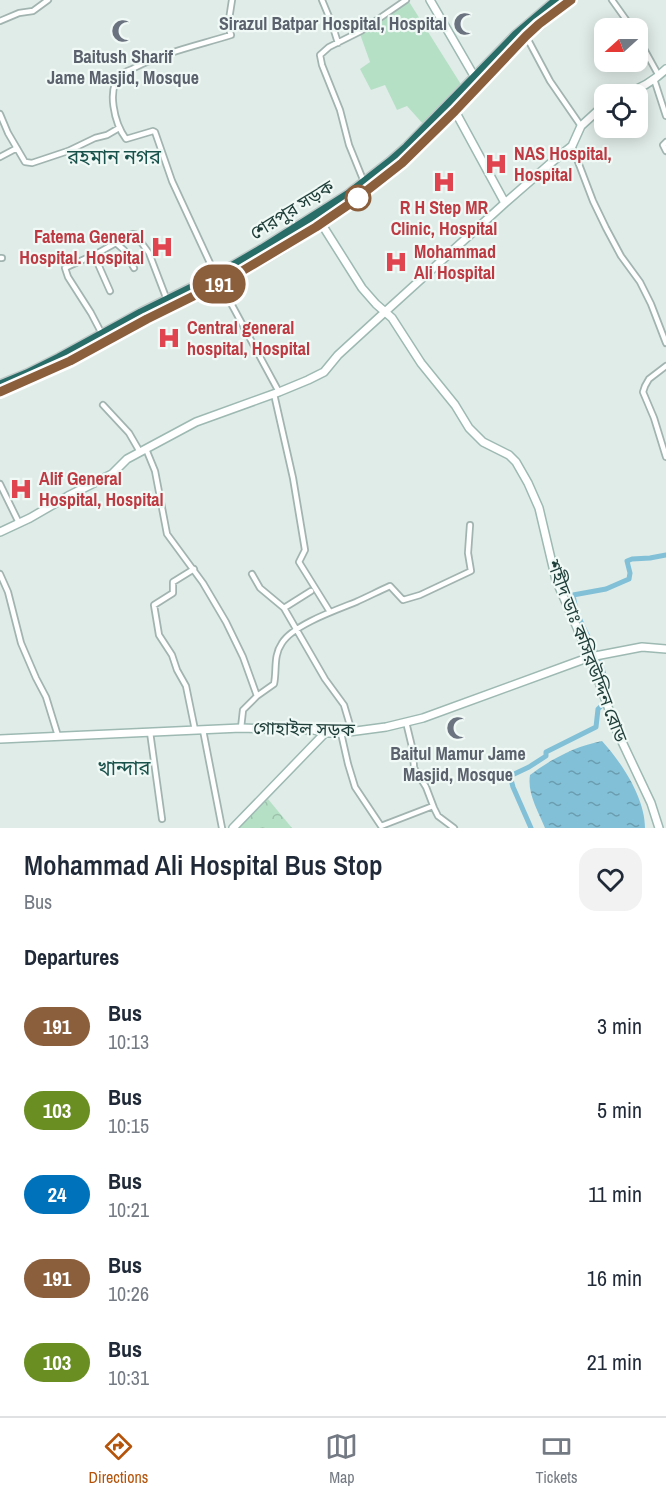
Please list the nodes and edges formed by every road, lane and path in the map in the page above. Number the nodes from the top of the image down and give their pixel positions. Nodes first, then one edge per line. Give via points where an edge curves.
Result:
1 (48, 0) edge
2 (231, 0) edge
3 (322, 0) edge
4 (406, 0) edge
5 (430, 0) edge
6 (557, 0) edge
7 (571, 0) edge
8 (612, 0) edge
9 (625, 18) edge
10 (0, 21) edge
11 (526, 36) junction
12 (338, 43) junction
13 (648, 60) edge
14 (666, 69) edge
15 (656, 78) junction
16 (477, 82) junction
17 (647, 84) edge
18 (455, 111) junction
19 (0, 114) edge
20 (594, 114) edge
21 (666, 116) edge
22 (580, 126) junction
23 (119, 128) junction
24 (666, 142) edge
25 (572, 146) junction
26 (16, 148) junction
27 (666, 151) edge
28 (0, 157) edge
29 (367, 185) junction
30 (505, 203) junction
31 (321, 223) junction
32 (116, 243) junction
33 (94, 255) junction
34 (134, 268) dead end
35 (218, 279) junction
36 (110, 291) dead end
37 (167, 300) junction
38 (386, 311) junction
39 (102, 334) junction
40 (666, 343) edge
41 (666, 366) edge
42 (0, 385) edge
43 (0, 392) edge
44 (276, 393) junction
45 (103, 405) dead end
46 (143, 451) junction
47 (666, 457) edge
48 (0, 484) edge
49 (19, 523) junction
50 (470, 525) dead end
51 (0, 532) edge
52 (194, 569) junction
53 (0, 574) edge
54 (252, 574) dead end
55 (311, 591) dead end
56 (284, 608) junction
57 (330, 612) junction
58 (297, 629) junction
59 (666, 649) edge
60 (594, 656) junction
61 (256, 696) junction
62 (406, 722) junction
63 (241, 728) junction
64 (199, 730) junction
65 (150, 732) junction
66 (352, 732) junction
67 (325, 733) junction
68 (341, 733) junction
69 (58, 736) junction
70 (0, 740) edge
71 (433, 806) junction
72 (162, 819) dead end
73 (222, 828) edge
74 (233, 828) edge
75 (454, 828) edge
76 (659, 828) edge

1 - 10 street via 33,12
2 - 23 street via 231,35 155,58 121,75 112,98
3 - 12 street
4 - 12 street
5 - 16 street
6 - 16 highway, শেরপুর সড়ক via 516,35
7 - 11 highway, শেরপুর সড়ক
8 - 9 street
11 - 16 highway, শেরপুর সড়ক
11 - 22 street
12 - 29 street via 323,51 320,58
13 - 15 street
14 - 15 street
15 - 17 street
15 - 21 street
16 - 18 highway, শেরপুর সড়ক
16 - 29 highway, শেরপুর সড়ক
18 - 29 highway, শেরপুর সড়ক via 402,163
18 - 30 street
19 - 26 street
20 - 22 street
22 - 25 street
23 - 26 street via 32,163 25,162
23 - 35 street via 126,139 156,132 172,181
24 - 27 street
25 - 30 street
25 - 40 street via 593,201 621,256 640,282
26 - 28 street
29 - 31 highway, শেরপুর সড়ক
29 - 35 highway, শেরপুর সড়ক
30 - 38 street
31 - 35 highway, শেরপুর সড়ক
31 - 38 street, শহীদ ডাঃ কসিরউদ্দিন রোড via 362,288
32 - 33 street
32 - 34 street
32 - 37 street via 135,234
33 - 36 street
33 - 39 street via 65,268
35 - 37 highway, শেরপুর সড়ক
35 - 43 highway, শেরপুর সড়ক via 70,361
35 - 44 street
37 - 39 highway, শেরপুর সড়ক
38 - 44 street via 324,372
38 - 60 street, শহীদ ডাঃ কসিরউদ্দিন রোড via 469,428 483,442 516,462 539,508 556,580
39 - 42 highway, শেরপুর সড়ক
41 - 47 street via 649,379 644,392
44 - 46 street via 196,422
44 - 57 street via 305,550 299,562
45 - 46 street
46 - 49 street via 127,459 112,474
46 - 52 street via 155,471 167,534
48 - 49 street
49 - 51 street
50 - 57 street via 471,571 403,600 390,586
52 - 61 street via 236,639
52 - 64 street via 173,582 172,592 154,606 159,635 186,686
53 - 69 street via 21,643 46,697
54 - 56 street via 260,588
55 - 56 street
56 - 58 street
57 - 58 street
58 - 61 street via 282,642 275,657 274,684
58 - 66 street via 344,705
59 - 60 street, গোহাইল সড়ক via 642,647
60 - 62 street, গোহাইল সড়ক
60 - 76 street, শহীদ ডাঃ কসিরউদ্দিন রোড via 612,719
61 - 63 street via 243,710
62 - 66 street, গোহাইল সড়ক
62 - 71 street via 414,768
63 - 64 street, গোহাইল সড়ক
63 - 67 street, গোহাইল সড়ক
64 - 65 street, গোহাইল সড়ক
64 - 73 street
65 - 69 street, গোহাইল সড়ক
65 - 72 street
66 - 68 street, গোহাইল সড়ক
67 - 68 street, গোহাইল সড়ক
67 - 74 street
68 - 71 street via 355,787 381,826
69 - 70 street, গোহাইল সড়ক
71 - 75 street via 438,816

